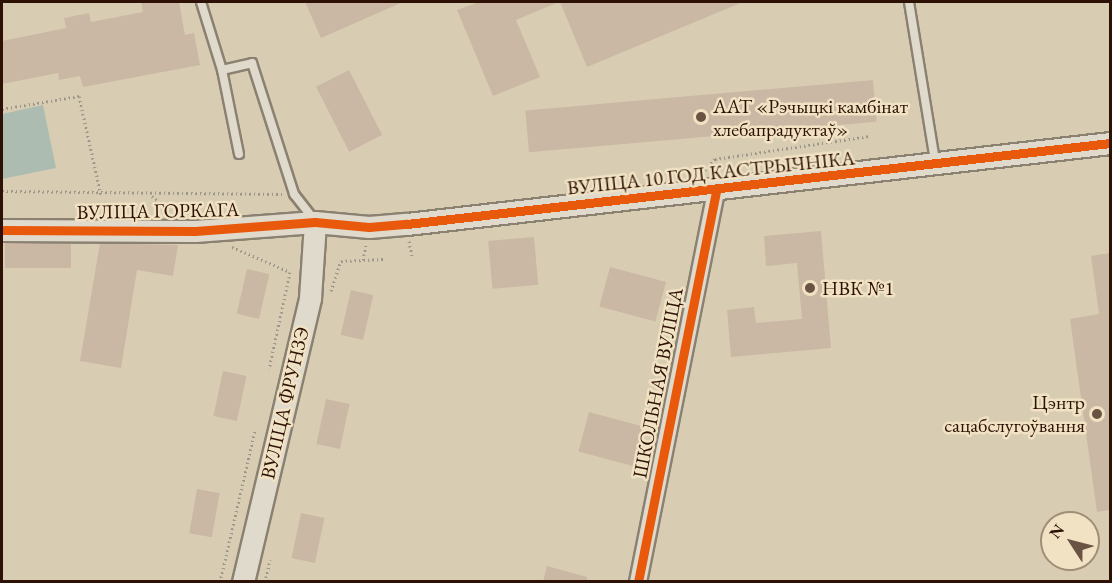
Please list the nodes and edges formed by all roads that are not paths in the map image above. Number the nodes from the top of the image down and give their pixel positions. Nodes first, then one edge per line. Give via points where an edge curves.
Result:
1 (201, 2) edge
2 (909, 2) edge
3 (222, 70) junction
4 (1110, 143) edge
5 (239, 154) dead end
6 (935, 165) junction
7 (716, 191) junction
8 (315, 222) junction
9 (2, 230) edge
10 (243, 582) edge
11 (638, 582) edge

1 - 3 lane
2 - 6 lane
3 - 5 lane
3 - 8 lane via 252,63 294,194
4 - 6 street, ВУЛІЦА 10 ГОД КАСТРЫЧНІКА
6 - 7 street, ВУЛІЦА 10 ГОД КАСТРЫЧНІКА
7 - 8 street, ВУЛІЦА 10 ГОД КАСТРЫЧНІКА via 369,227
7 - 11 street, ШКОЛЬНАЯ ВУЛІЦА
8 - 9 street, ВУЛІЦА ГОРКАГА via 195,231
8 - 10 street, ВУЛІЦА ФРУНЗЭ via 309,298

